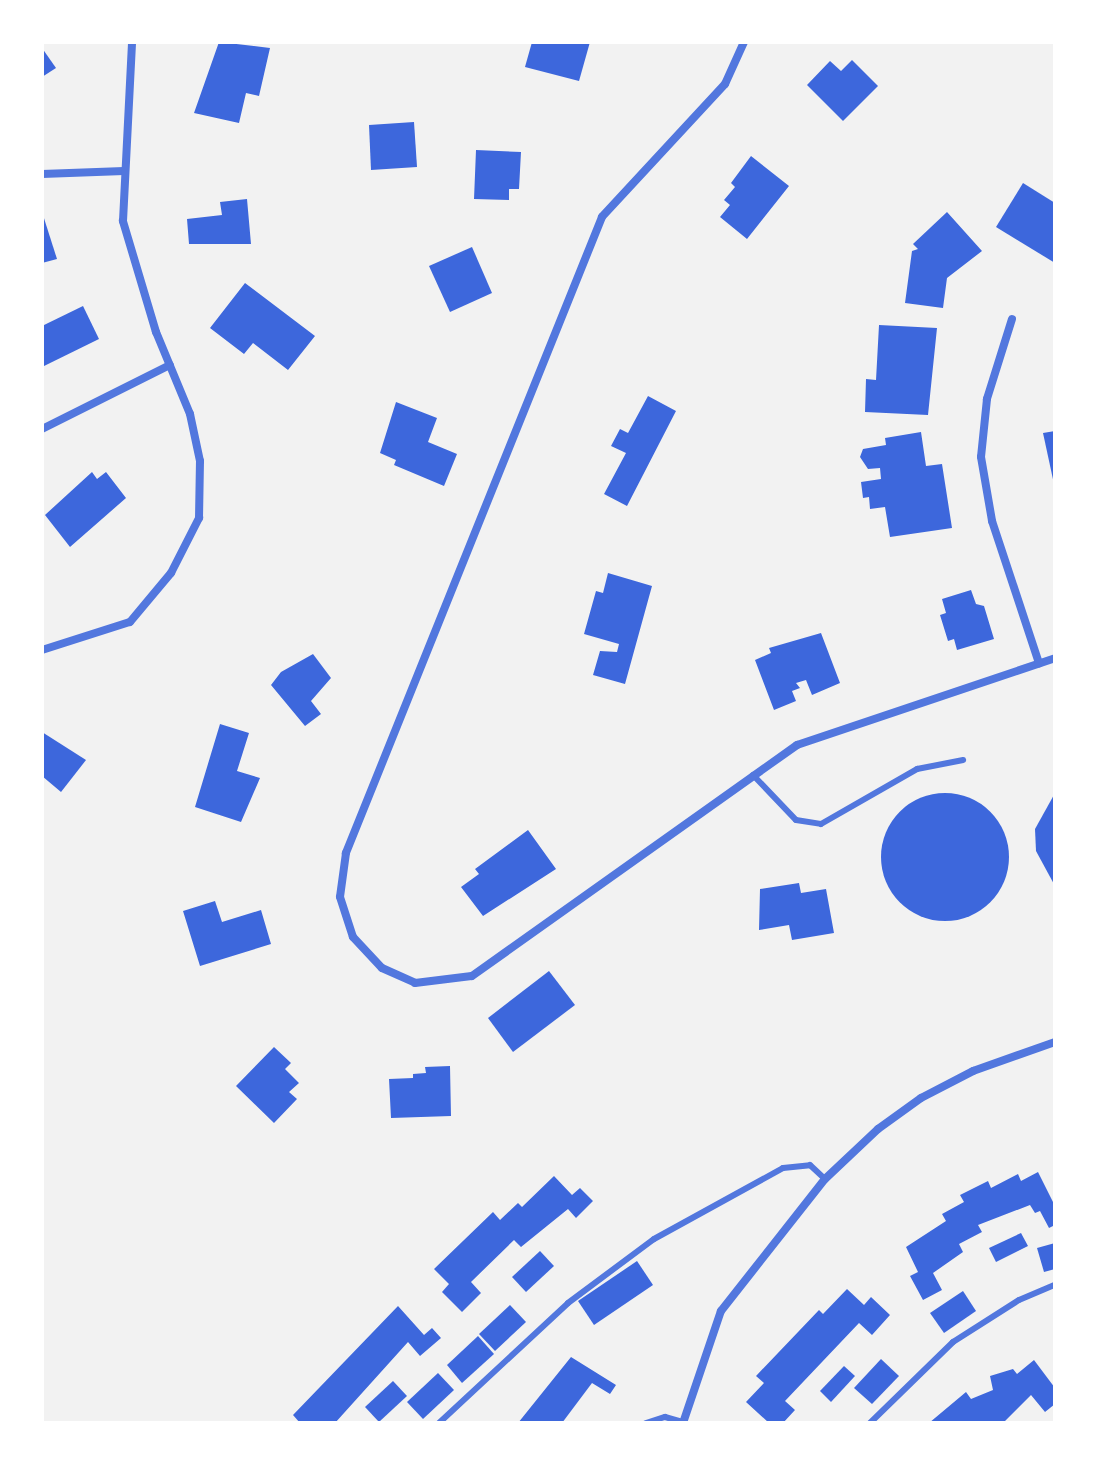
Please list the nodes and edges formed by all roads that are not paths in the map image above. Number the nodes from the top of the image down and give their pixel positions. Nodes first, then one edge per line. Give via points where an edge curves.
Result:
1 (132, 42) edge
2 (744, 42) edge
3 (124, 171) junction
4 (42, 174) edge
5 (1012, 319) dead end
6 (170, 365) junction
7 (42, 429) edge
8 (42, 650) edge
9 (1055, 658) edge
10 (1039, 663) junction
11 (963, 760) dead end
12 (753, 775) junction
13 (1055, 1042) edge
14 (825, 1179) junction
15 (1055, 1285) edge
16 (439, 1423) edge
17 (646, 1423) edge
18 (683, 1423) edge
19 (870, 1423) edge

1 - 3 street
2 - 12 street via 725,84 602,217 346,853 340,876 344,915 366,955 396,976 432,984 472,976
3 - 4 street
3 - 6 street via 123,221
5 - 10 street via 987,399 981,457 992,521
6 - 7 street
6 - 8 street via 190,414 200,461 199,518 171,573 130,622
9 - 10 street
10 - 12 street via 811,739
11 - 12 lane via 917,769 821,824 796,820
13 - 14 street via 973,1071 921,1098 878,1129
14 - 16 lane via 810,1165 793,1164 654,1239 568,1303
14 - 18 street via 721,1311
15 - 19 lane via 1019,1300 953,1342
17 - 18 lane via 665,1417

